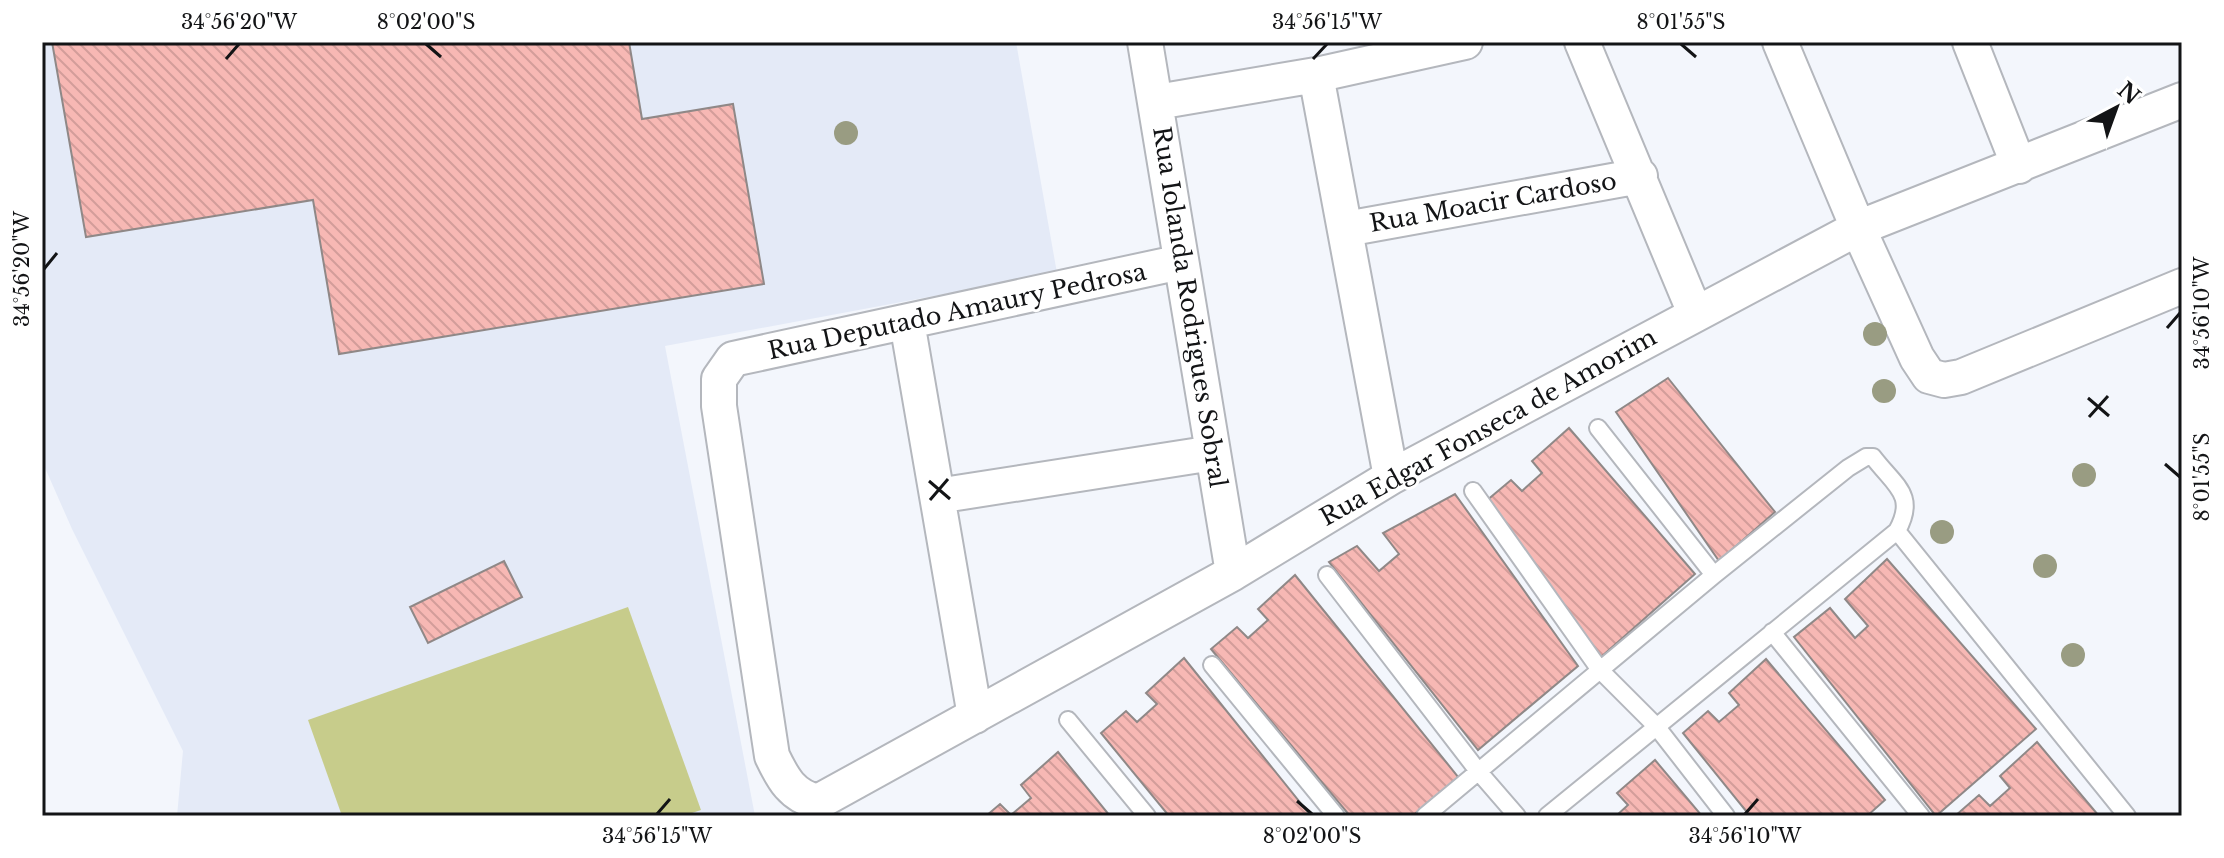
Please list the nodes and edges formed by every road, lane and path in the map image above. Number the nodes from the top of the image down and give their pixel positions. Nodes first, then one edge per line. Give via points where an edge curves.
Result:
1 (1145, 42) edge
2 (1465, 42) edge
3 (1582, 42) edge
4 (1780, 42) edge
5 (1970, 42) edge
6 (1316, 75) junction
7 (2182, 100) edge
8 (1157, 102) junction
9 (2019, 166) junction
10 (1640, 176) junction
11 (1858, 228) junction
12 (1346, 229) junction
13 (1181, 262) junction
14 (2182, 286) edge
15 (1695, 313) junction
16 (907, 322) junction
17 (1598, 428) dead end
18 (1213, 453) junction
19 (1391, 477) junction
20 (1473, 491) dead end
21 (937, 496) junction
22 (1897, 531) junction
23 (1233, 573) junction
24 (1327, 575) dead end
25 (1714, 575) junction
26 (1772, 632) junction
27 (1212, 665) dead end
28 (1600, 670) junction
29 (975, 716) junction
30 (1068, 720) dead end
31 (1656, 726) junction
32 (1478, 771) junction
33 (818, 809) edge
34 (1147, 816) edge
35 (1336, 816) edge
36 (1425, 816) edge
37 (1517, 816) edge
38 (1547, 816) edge
39 (1726, 816) edge
40 (1921, 816) edge
41 (2127, 816) edge

1 - 8 street, Rua Iolanda Rodrigues Sobral
2 - 6 street
3 - 10 street
4 - 11 street
5 - 9 street
6 - 8 street
6 - 12 street
7 - 9 street, Rua Edgar Fonseca de Amorim
8 - 13 street, Rua Iolanda Rodrigues Sobral
9 - 11 street, Rua Edgar Fonseca de Amorim
10 - 12 street, Rua Moacir Cardoso
10 - 15 street
11 - 14 street via 1917,358 1935,380 1961,377
11 - 15 street, Rua Edgar Fonseca de Amorim
12 - 19 street
13 - 16 street, Rua Deputado Amaury Pedrosa
13 - 18 street, Rua Iolanda Rodrigues Sobral
15 - 19 street, Rua Edgar Fonseca de Amorim
16 - 21 street
16 - 33 street, Rua Deputado Amaury Pedrosa via 733,359 719,379 772,756 790,788
17 - 25 lane
18 - 21 street
18 - 23 street, Rua Iolanda Rodrigues Sobral
19 - 23 street, Rua Edgar Fonseca de Amorim
20 - 28 lane
21 - 29 street
22 - 25 lane via 1906,500 1873,457 1866,457
22 - 26 lane
22 - 41 lane
23 - 29 street, Rua Edgar Fonseca de Amorim
24 - 32 lane
25 - 28 lane
26 - 31 lane
26 - 40 lane
27 - 35 lane
28 - 31 lane
28 - 32 lane
29 - 33 street, Rua Edgar Fonseca de Amorim
30 - 34 lane
31 - 38 lane
31 - 39 lane
32 - 36 lane
32 - 37 lane

